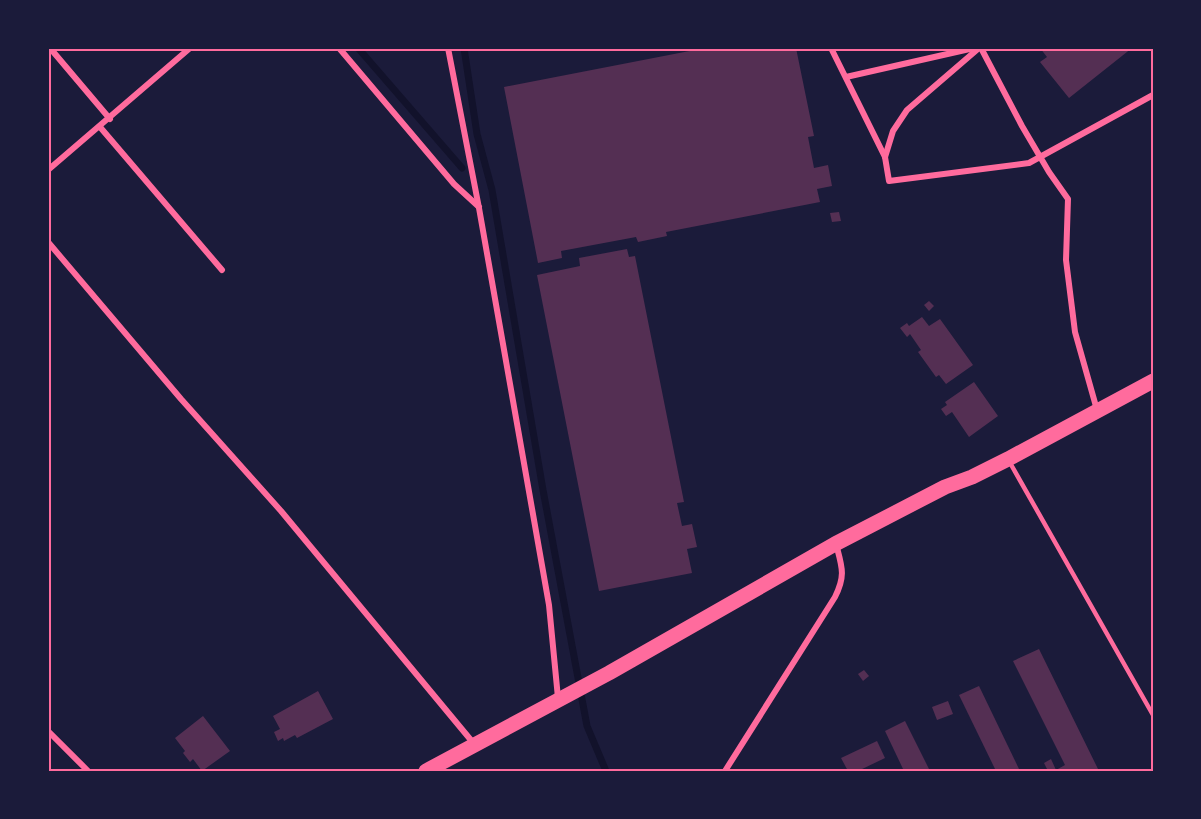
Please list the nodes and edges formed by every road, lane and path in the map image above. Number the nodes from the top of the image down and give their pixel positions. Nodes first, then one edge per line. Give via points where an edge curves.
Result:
1 (50, 48) edge
2 (190, 48) edge
3 (339, 48) edge
4 (448, 48) edge
5 (831, 48) edge
6 (974, 48) edge
7 (980, 48) edge
8 (846, 78) junction
9 (1153, 95) edge
10 (110, 118) junction
11 (100, 127) junction
12 (885, 157) junction
13 (1040, 157) junction
14 (48, 170) edge
15 (479, 208) junction
16 (48, 242) edge
17 (222, 270) dead end
18 (1153, 381) edge
19 (1097, 411) junction
20 (1008, 459) junction
21 (835, 544) junction
22 (559, 701) junction
23 (1153, 715) edge
24 (48, 731) edge
25 (476, 745) junction
26 (88, 771) edge
27 (426, 771) edge
28 (725, 771) edge

1 - 10 street
2 - 10 street
3 - 15 street via 454,184
4 - 15 street
5 - 8 street
6 - 8 street
7 - 12 street via 907,110 893,131
7 - 13 street
8 - 12 street
9 - 13 street
10 - 11 street
11 - 14 street
11 - 17 street
12 - 13 street via 889,181 1029,163
13 - 19 street via 1068,199 1066,260 1075,332
15 - 22 street via 549,605
16 - 25 street via 281,511
18 - 19 highway
19 - 20 highway
20 - 21 highway
20 - 23 lane
21 - 22 highway
21 - 28 street via 843,570 835,597
22 - 25 highway
24 - 26 street
25 - 27 highway

